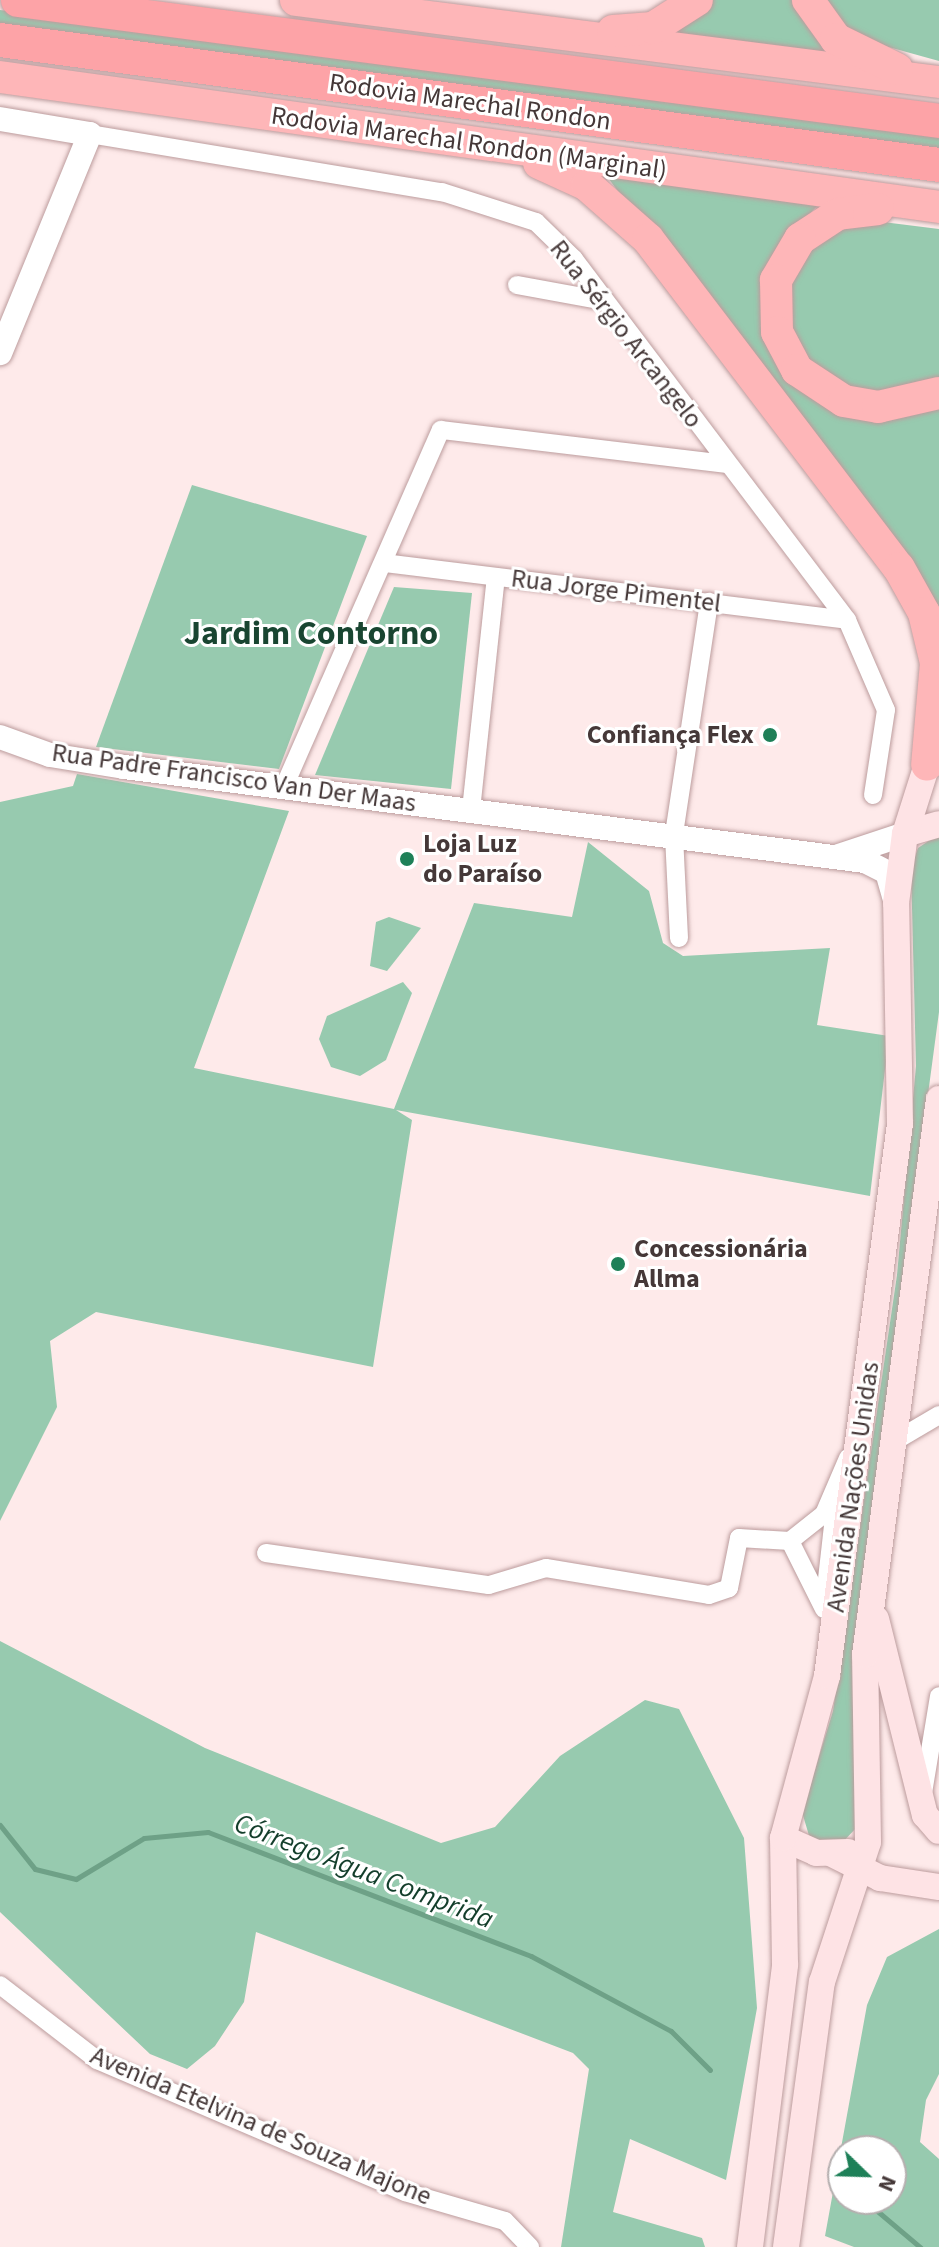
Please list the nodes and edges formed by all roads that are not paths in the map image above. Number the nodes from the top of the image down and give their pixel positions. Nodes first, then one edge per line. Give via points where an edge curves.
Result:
1 (18, 0) edge
2 (296, 0) edge
3 (697, 0) edge
4 (808, 0) edge
5 (524, 30) junction
6 (0, 40) edge
7 (0, 77) edge
8 (939, 81) edge
9 (0, 119) edge
10 (939, 121) edge
11 (90, 134) junction
12 (475, 143) junction
13 (939, 165) edge
14 (939, 208) edge
15 (517, 285) dead end
16 (605, 301) junction
17 (0, 353) edge
18 (939, 393) edge
19 (727, 464) junction
20 (384, 563) junction
21 (496, 577) junction
22 (709, 602) junction
23 (847, 620) junction
24 (939, 726) edge
25 (0, 737) edge
26 (927, 765) junction
27 (284, 787) junction
28 (873, 795) dead end
29 (471, 810) junction
30 (939, 824) edge
31 (674, 834) junction
32 (905, 834) junction
33 (837, 857) junction
34 (896, 903) junction
35 (679, 938) dead end
36 (939, 1102) edge
37 (939, 1415) edge
38 (862, 1418) junction
39 (890, 1444) junction
40 (837, 1489) junction
41 (790, 1541) junction
42 (266, 1553) dead end
43 (871, 1601) junction
44 (824, 1609) junction
45 (827, 1676) junction
46 (939, 1696) edge
47 (937, 1725) edge
48 (922, 1799) junction
49 (939, 1831) edge
50 (783, 1838) junction
51 (868, 1842) junction
52 (832, 1854) junction
53 (859, 1870) junction
54 (937, 1887) edge
55 (851, 1899) junction
56 (0, 1985) edge
57 (530, 2247) edge
58 (750, 2247) edge
59 (786, 2247) edge

1 - 10 highway, Rodovia Marechal Rondon
2 - 5 highway
3 - 5 highway via 653,28
4 - 8 highway via 821,23 857,53
5 - 8 highway
6 - 13 highway, Rodovia Marechal Rondon
7 - 12 highway, Rodovia Marechal Rondon (Marginal)
9 - 11 street, Rua Sérgio Arcangelo
11 - 16 street, Rua Sérgio Arcangelo via 496,204 536,222
11 - 17 street
12 - 14 highway, Rodovia Marechal Rondon (Marginal)
12 - 26 highway via 562,173 630,219 899,568 924,613 936,663
14 - 18 highway via 856,210 821,221 783,266 773,316 789,360 831,396 878,407
15 - 16 street
16 - 19 street, Rua Sérgio Arcangelo
19 - 20 street via 441,430
19 - 23 street, Rua Sérgio Arcangelo
20 - 21 street, Rua Jorge Pimentel
20 - 27 street
21 - 22 street, Rua Jorge Pimentel
21 - 29 street
22 - 23 street, Rua Jorge Pimentel
22 - 31 street
23 - 28 street, Rua Sérgio Arcangelo via 886,710
24 - 26 main road, Avenida Nações Unidas
25 - 27 street, Rua Padre Francisco Van Der Maas via 50,755
26 - 32 main road, Avenida Nações Unidas
27 - 29 street, Rua Padre Francisco Van Der Maas
29 - 31 street
30 - 32 main road
31 - 33 street
31 - 35 street
32 - 33 street
32 - 34 main road, Avenida Nações Unidas
33 - 34 street via 887,872
34 - 38 main road, Avenida Nações Unidas via 902,1091
36 - 39 main road, Avenida Nações Unidas
37 - 39 street
38 - 40 street
38 - 45 main road, Avenida Nações Unidas
39 - 43 main road, Avenida Nações Unidas
40 - 41 street via 816,1524
40 - 44 street
41 - 42 street via 739,1538 729,1588 709,1595 546,1568 489,1585
41 - 44 street
43 - 48 main road
43 - 51 main road, Avenida Nações Unidas via 864,1683
44 - 45 street
45 - 50 main road, Avenida Nações Unidas
46 - 47 street
47 - 48 street
48 - 49 main road
50 - 52 main road
50 - 58 main road, Avenida Nações Unidas via 785,1964
51 - 52 main road
51 - 53 main road, Avenida Nações Unidas
52 - 53 main road
53 - 54 main road
53 - 55 main road, Avenida Nações Unidas
54 - 55 main road via 902,1884
55 - 59 main road, Avenida Nações Unidas via 822,1982
56 - 57 street, Avenida Etelvina de Souza Majone via 97,2060 405,2192 505,2221

